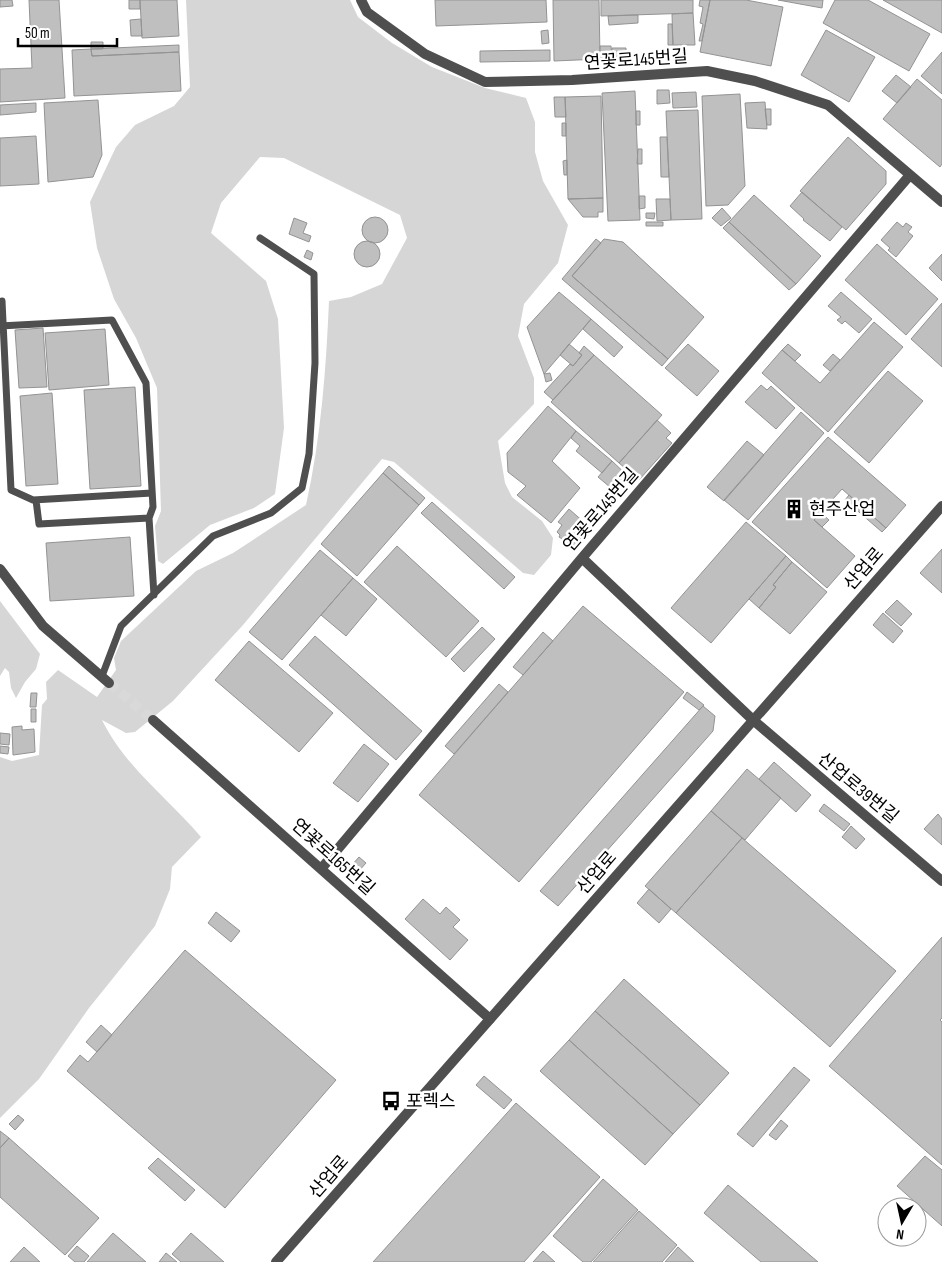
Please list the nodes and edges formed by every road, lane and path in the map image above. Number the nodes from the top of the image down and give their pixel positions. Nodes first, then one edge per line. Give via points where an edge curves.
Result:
1 (361, 0) edge
2 (910, 175) junction
3 (942, 202) edge
4 (260, 238) dead end
5 (2, 301) dead end
6 (2, 326) edge
7 (152, 493) junction
8 (36, 500) junction
9 (942, 506) edge
10 (149, 518) junction
11 (582, 558) junction
12 (0, 569) edge
13 (154, 595) junction
14 (105, 679) joint
15 (153, 720) tunnel mouth
16 (754, 720) junction
17 (321, 869) junction
18 (942, 881) edge
19 (490, 1019) junction
20 (276, 1262) edge

1 - 2 street, 연꽃로145번길 via 367,12 425,54 485,82 708,71 755,81 828,106
2 - 3 street, 연꽃로145번길
2 - 11 street, 연꽃로145번길
4 - 13 lane via 314,274 315,363 310,454 302,488 271,514 213,536
5 - 6 lane
6 - 7 lane via 112,320 146,383
6 - 8 lane via 11,490
7 - 8 lane
7 - 10 lane via 153,507
8 - 10 lane via 39,524
9 - 16 street, 산업로
10 - 13 lane
11 - 16 street, 산업로39번길
11 - 17 street, 연꽃로145번길
12 - 14 street via 43,626
13 - 14 lane via 121,626
15 - 17 street, 연꽃로165번길
16 - 18 street, 산업로39번길
16 - 19 street, 산업로
17 - 19 street, 연꽃로165번길
19 - 20 street, 산업로

